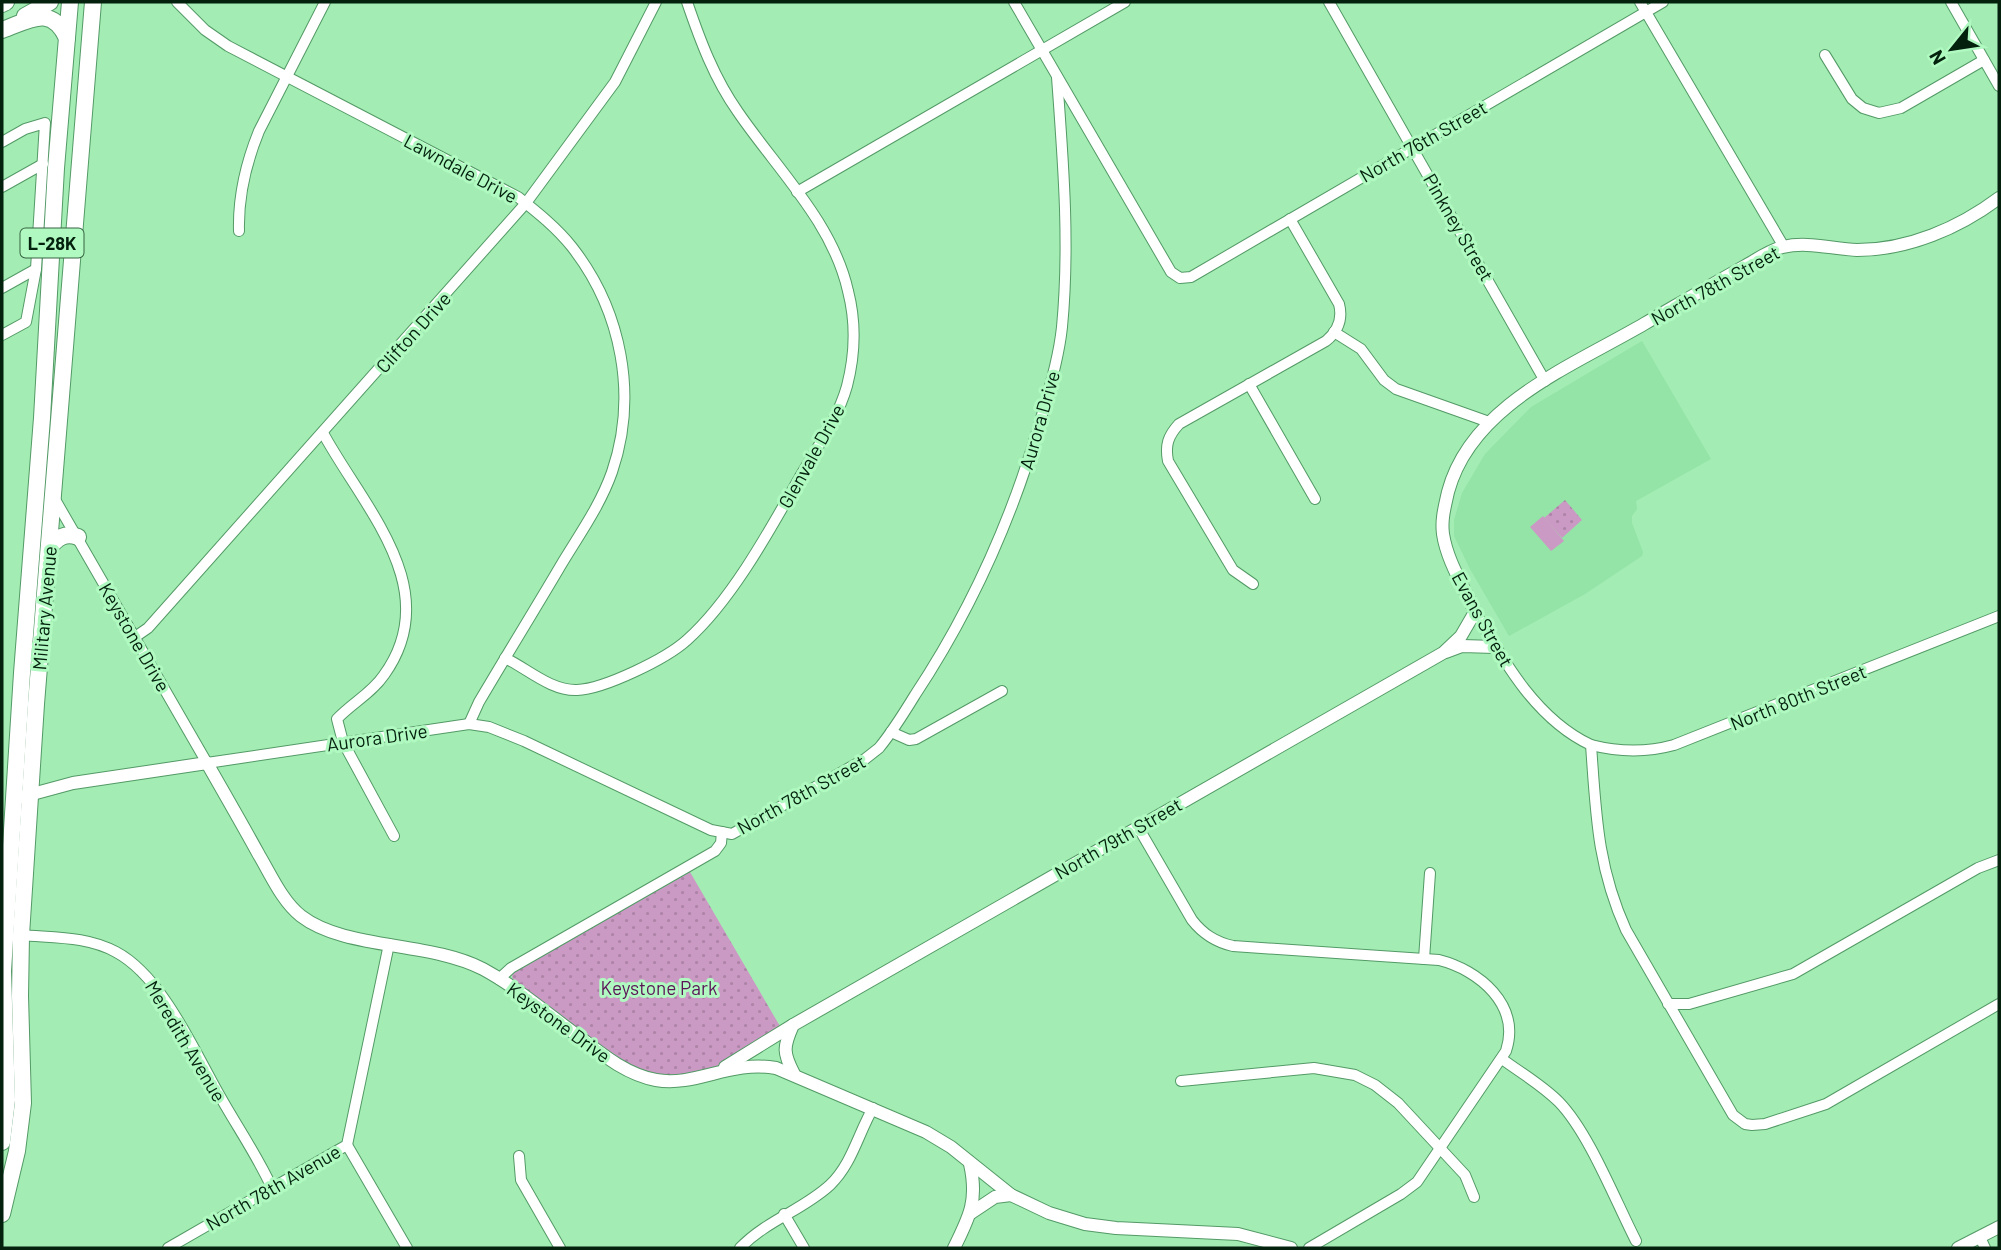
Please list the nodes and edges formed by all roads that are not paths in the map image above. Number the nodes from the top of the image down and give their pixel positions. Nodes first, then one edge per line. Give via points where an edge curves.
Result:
1 (50, 2) edge
2 (70, 2) edge
3 (93, 2) edge
4 (177, 2) edge
5 (325, 2) edge
6 (656, 2) edge
7 (687, 2) edge
8 (1014, 2) edge
9 (1125, 2) edge
10 (1329, 2) edge
11 (1663, 2) edge
12 (1951, 2) edge
13 (1643, 7) edge
14 (2, 30) edge
15 (67, 39) junction
16 (1042, 50) junction
17 (1825, 55) dead end
18 (1984, 60) junction
19 (287, 76) junction
20 (1057, 77) junction
21 (1999, 86) edge
22 (2, 142) edge
23 (1412, 147) junction
24 (43, 164) junction
25 (2, 187) edge
26 (797, 192) junction
27 (1999, 198) edge
28 (526, 203) junction
29 (1290, 219) junction
30 (239, 230) dead end
31 (1784, 247) junction
32 (36, 269) junction
33 (2, 288) edge
34 (1334, 331) junction
35 (2, 335) edge
36 (1545, 381) junction
37 (1250, 384) junction
38 (1489, 422) junction
39 (323, 433) junction
40 (37, 484) junction
41 (53, 496) junction
42 (1315, 499) dead end
43 (78, 537) junction
44 (49, 548) junction
45 (1253, 584) dead end
46 (1475, 612) junction
47 (1999, 616) edge
48 (135, 638) junction
49 (1495, 647) junction
50 (1443, 653) junction
51 (505, 658) junction
52 (1002, 691) dead end
53 (469, 724) junction
54 (891, 732) junction
55 (343, 742) junction
56 (1591, 745) junction
57 (207, 763) junction
58 (31, 793) junction
59 (14, 799) junction
60 (1138, 827) junction
61 (722, 832) junction
62 (394, 836) dead end
63 (1999, 860) edge
64 (1430, 873) dead end
65 (21, 935) junction
66 (389, 944) junction
67 (1424, 959) junction
68 (499, 979) junction
69 (1668, 1004) junction
70 (1999, 1004) edge
71 (793, 1025) junction
72 (1502, 1059) junction
73 (721, 1070) junction
74 (794, 1074) junction
75 (1181, 1081) dead end
76 (873, 1108) junction
77 (2, 1142) edge
78 (347, 1145) junction
79 (1441, 1150) junction
80 (519, 1156) dead end
81 (970, 1164) junction
82 (272, 1188) junction
83 (1011, 1195) junction
84 (1474, 1197) dead end
85 (971, 1213) junction
86 (2, 1214) edge
87 (784, 1214) junction
88 (1999, 1227) edge
89 (1636, 1241) dead end
90 (1982, 1243) edge
91 (168, 1248) edge
92 (407, 1248) edge
93 (560, 1248) edge
94 (740, 1248) edge
95 (804, 1248) edge
96 (954, 1248) edge
97 (1291, 1248) edge
98 (1310, 1248) edge
99 (1958, 1248) edge

1 - 14 main road
2 - 15 main road, Military Avenue / L-28K
3 - 41 main road, Military Avenue / L-28K
4 - 19 street, Lawndale Drive via 228,46
5 - 19 street
6 - 28 street, Clifton Drive via 615,82
7 - 26 street, Glenvale Drive via 727,95
8 - 16 street
9 - 16 street
10 - 23 street, Pinkney Street
11 - 13 street, North 76th Street
12 - 18 street
13 - 23 street, North 76th Street
13 - 31 street
14 - 15 main road via 49,17
15 - 40 main road, Military Avenue / L-28K
16 - 20 street
16 - 26 street
17 - 18 street via 1852,99 1879,113 1901,108
18 - 21 street
19 - 28 street, Lawndale Drive
19 - 30 street via 250,152 240,196
20 - 29 street, North 76th Street via 1171,272 1191,277
20 - 54 street, Aurora Drive via 1066,254 1062,329 1049,391 1021,483 983,577 947,645
22 - 24 street via 45,123
23 - 29 street, North 76th Street
23 - 36 street, Pinkney Street
24 - 25 street
24 - 32 street
26 - 51 street, Glenvale Drive via 842,269 852,310 853,351 835,418 764,540 698,630 648,666 573,690 554,685
27 - 31 street, North 78th Street via 1947,230 1901,244 1855,250
28 - 39 street, Clifton Drive
28 - 51 street, Lawndale Drive via 571,245 603,296 620,348 625,405 618,450 603,493
29 - 34 street via 1339,304 1340,321
31 - 36 street, North 78th Street
32 - 33 street
32 - 35 street via 26,322
34 - 37 street via 1326,341
34 - 38 street via 1361,349 1396,389
36 - 38 street, North 78th Street
37 - 42 street
37 - 45 street via 1180,424 1166,444 1168,461 1233,570
38 - 46 street, Evans Street via 1456,470 1442,515 1446,546
39 - 48 street, Clifton Drive via 149,628
39 - 55 street via 395,553 407,599 404,634 391,665 374,688 337,719
40 - 41 street, Keystone Drive
40 - 59 main road, Military Avenue / L-28K
41 - 43 street, Keystone Drive
41 - 44 main road, Military Avenue / L-28K
43 - 44 main road via 61,537
43 - 48 street, Keystone Drive
44 - 58 main road, Military Avenue / L-28K
46 - 49 street, Evans Street
46 - 50 street, North 79th Street
47 - 56 street, North 80th Street via 1674,745 1630,751
48 - 57 street, Keystone Drive
49 - 50 street, North 79th Street via 1462,646
49 - 56 street, Evans Street via 1555,724
50 - 60 street, North 79th Street
51 - 53 street, Lawndale Drive
52 - 54 street via 916,739
53 - 55 street, Aurora Drive
53 - 61 street, Aurora Drive via 521,740
54 - 61 street, North 78th Street via 865,759 732,834
55 - 57 street, Aurora Drive
55 - 62 street
56 - 69 street via 1597,834 1608,884 1626,930
57 - 58 street, Aurora Drive
57 - 66 street, Keystone Drive via 292,908 320,927
58 - 59 street, Aurora Drive
58 - 65 main road, Military Avenue / L-28K
59 - 77 main road, Military Avenue / L-28K via 3,971 7,1100
60 - 67 street via 1192,920 1219,942
60 - 71 street, North 79th Street
61 - 68 street, North 78th Street via 715,851
63 - 69 street via 1793,974 1689,1004
64 - 67 street
65 - 82 street, Meredith Avenue via 96,943 144,972
65 - 86 main road, Military Avenue / L-28K via 23,1103
66 - 68 street, Keystone Drive via 446,955
66 - 78 street, North 78th Avenue
67 - 72 street via 1462,967 1494,992 1509,1027
68 - 73 street, Keystone Drive via 604,1056 638,1074 674,1081
69 - 70 street via 1733,1115 1757,1126 1817,1108
71 - 73 street, North 79th Street
71 - 74 street via 785,1049
72 - 79 street
72 - 89 street via 1548,1092 1570,1115
73 - 74 street, Keystone Drive via 758,1066
74 - 76 street, Keystone Drive
75 - 79 street via 1314,1068 1344,1072 1386,1092
76 - 81 street, Keystone Drive via 926,1132
76 - 87 street via 839,1175 819,1194
78 - 82 street, North 78th Avenue
78 - 92 street
79 - 84 street via 1465,1175
79 - 98 street via 1409,1189
80 - 93 street via 522,1180
81 - 83 street, Keystone Drive
81 - 85 street
82 - 91 street, North 78th Avenue
83 - 85 street via 995,1197
83 - 97 street, Keystone Drive via 1085,1224 1238,1234
85 - 96 street
87 - 94 street
87 - 95 street
88 - 90 street
90 - 99 street

